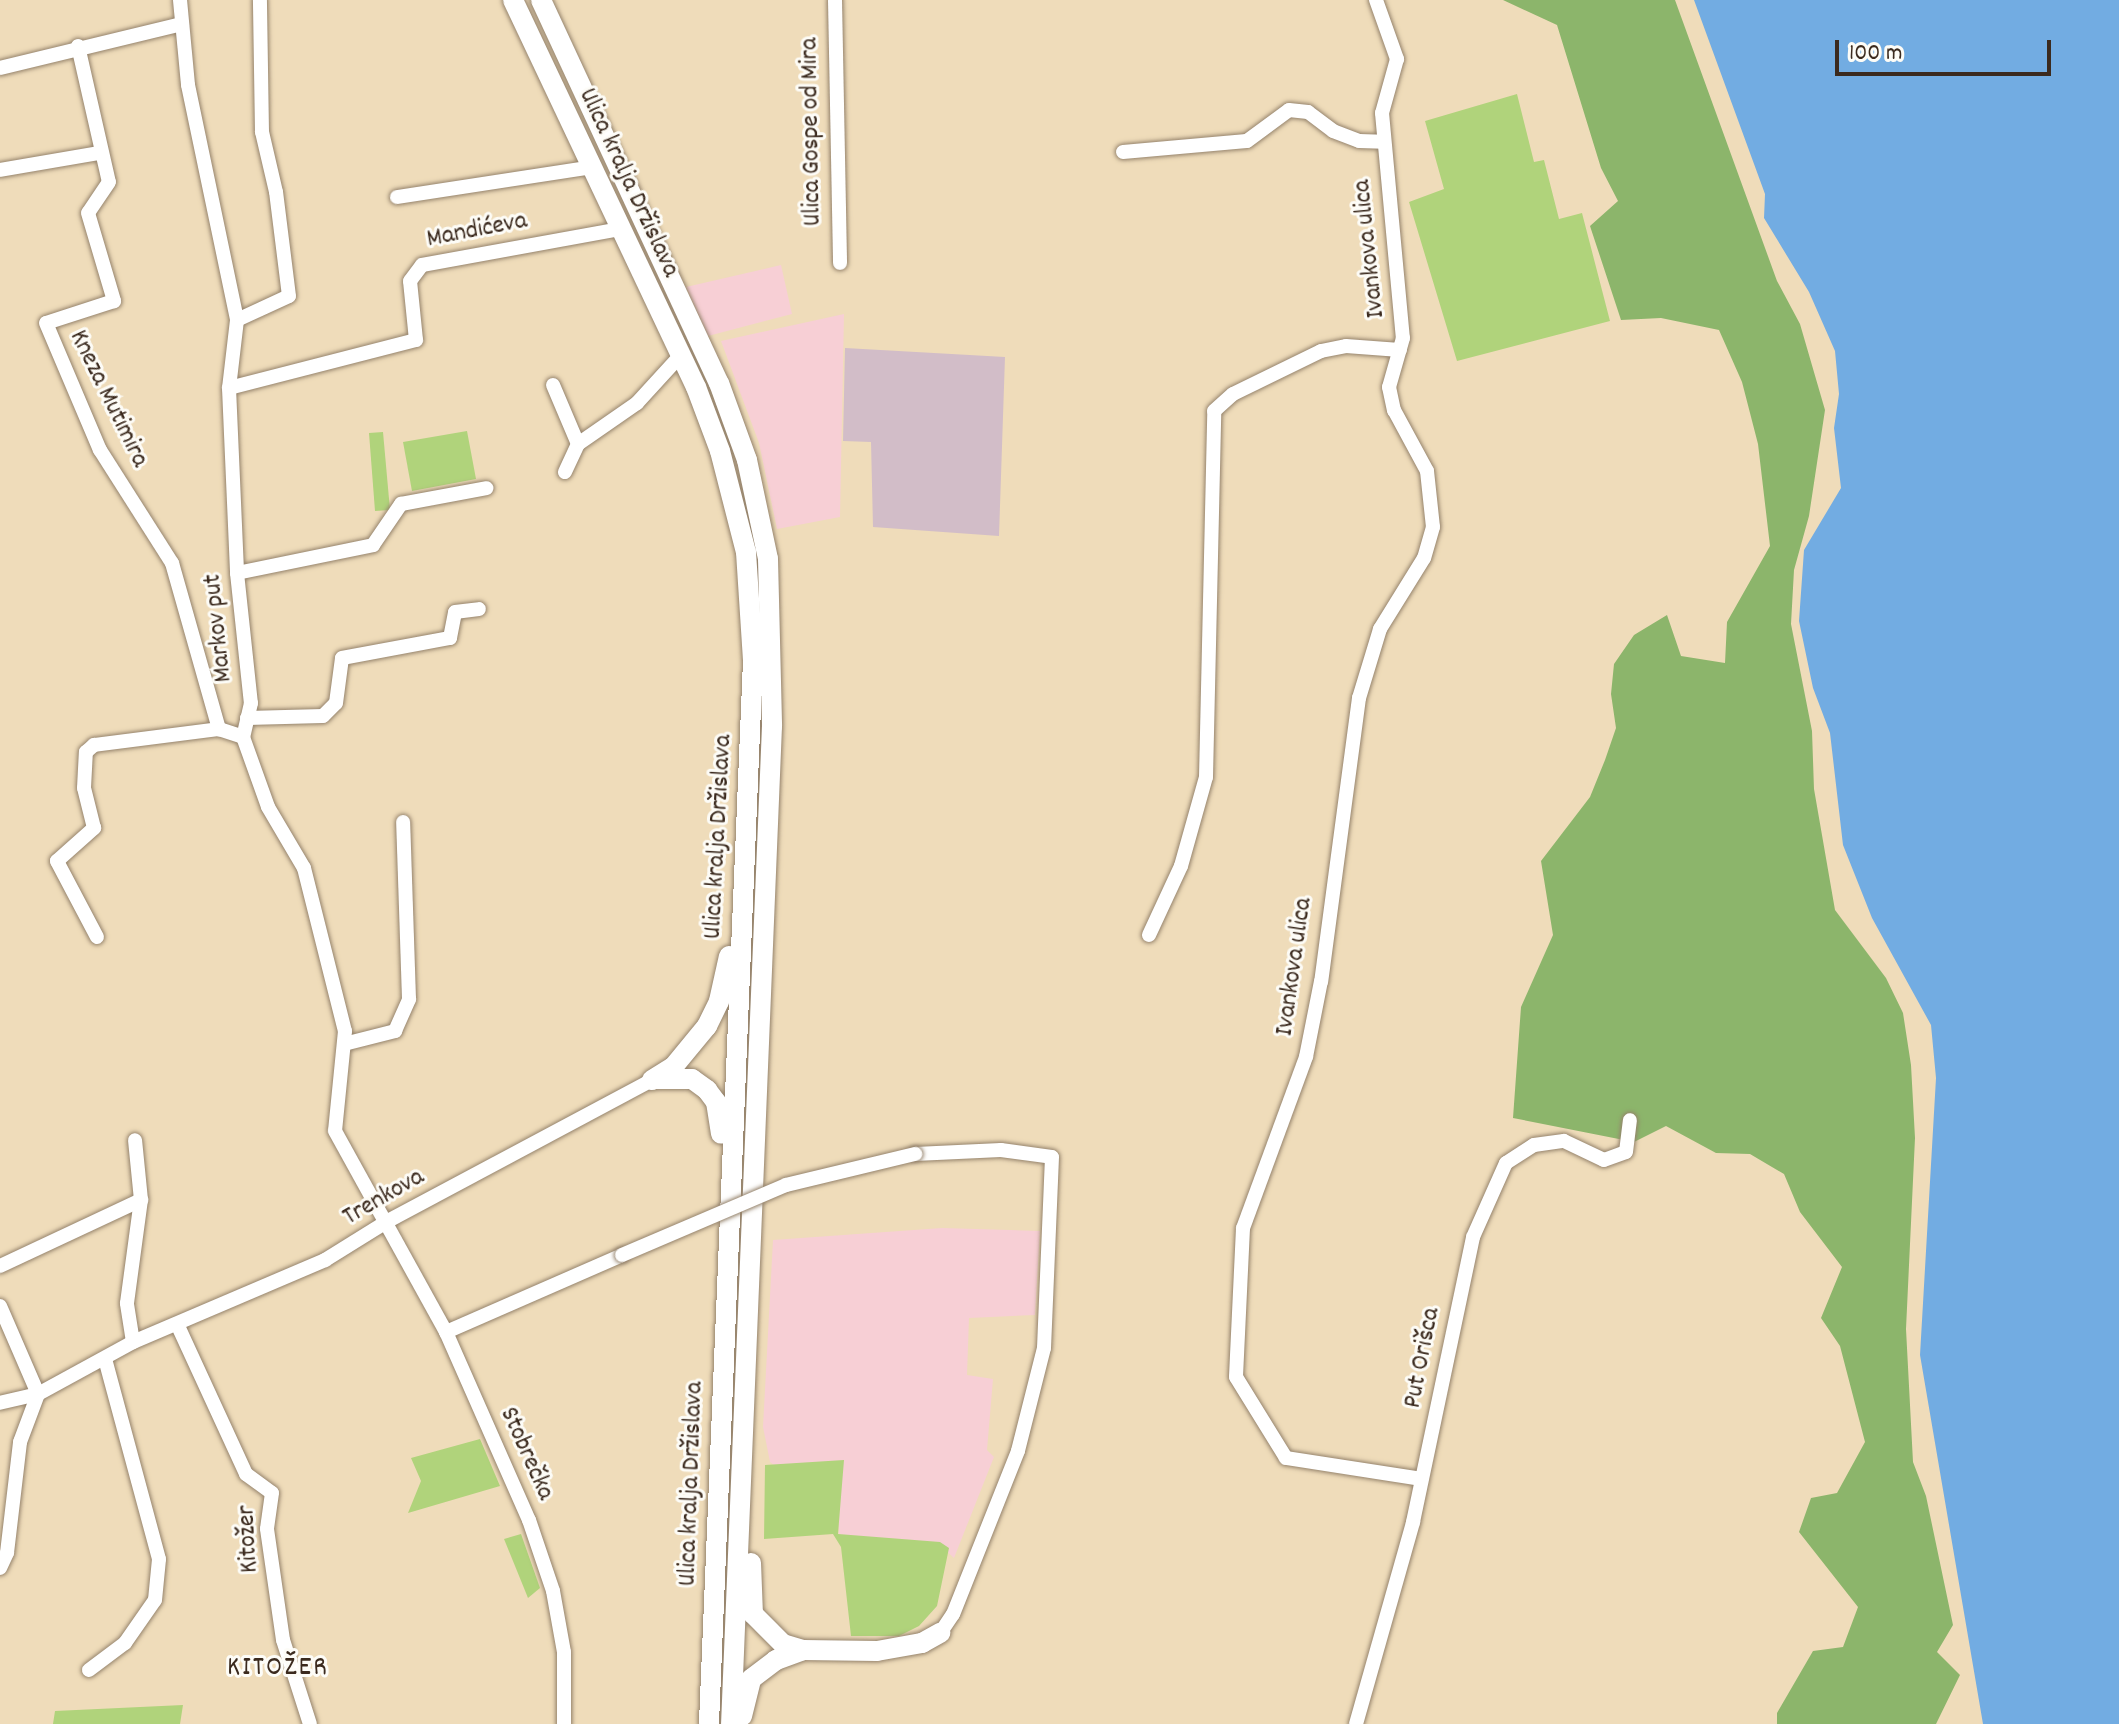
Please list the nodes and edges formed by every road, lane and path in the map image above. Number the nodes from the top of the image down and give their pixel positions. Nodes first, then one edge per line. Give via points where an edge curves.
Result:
1 (180, 0) edge
2 (260, 0) edge
3 (513, 0) edge
4 (541, 0) edge
5 (835, 0) edge
6 (1376, 0) edge
7 (182, 24) junction
8 (78, 46) junction
9 (0, 68) edge
10 (1383, 142) junction
11 (1123, 152) dead end
12 (99, 153) junction
13 (592, 167) junction
14 (0, 170) edge
15 (397, 197) dead end
16 (621, 229) junction
17 (840, 263) dead end
18 (237, 320) junction
19 (1400, 350) junction
20 (681, 355) junction
21 (553, 385) dead end
22 (229, 388) junction
23 (578, 444) junction
24 (565, 472) dead end
25 (487, 488) dead end
26 (237, 573) junction
27 (479, 609) dead end
28 (247, 718) junction
29 (219, 729) junction
30 (243, 737) junction
31 (403, 822) dead end
32 (741, 923) junction
33 (1149, 935) dead end
34 (97, 937) dead end
35 (344, 1044) junction
36 (652, 1080) junction
37 (1630, 1120) dead end
38 (135, 1140) dead end
39 (730, 1185) junction
40 (141, 1200) junction
41 (388, 1221) junction
42 (0, 1266) edge
43 (0, 1306) edge
44 (178, 1326) junction
45 (446, 1332) junction
46 (133, 1342) junction
47 (105, 1359) junction
48 (38, 1394) junction
49 (0, 1403) edge
50 (1421, 1479) junction
51 (740, 1505) junction
52 (0, 1568) edge
53 (940, 1633) joint
54 (803, 1650) junction
55 (89, 1670) dead end
56 (310, 1724) edge
57 (564, 1724) edge
58 (709, 1724) edge
59 (731, 1724) edge
60 (741, 1724) edge
61 (1356, 1724) edge

1 - 7 street, Markov put
2 - 18 street via 262,132 276,192 289,296
3 - 13 highway, Ulica kralja Držislava
4 - 51 highway, Ulica kralja Držislava via 719,383 747,460 768,559 772,726
5 - 17 street, Ulica Gospe od Mira
6 - 10 street, Ivankova ulica via 1397,59 1382,113
7 - 8 street
7 - 18 street, Markov put via 191,101
8 - 9 street
8 - 12 street, Kneza Mutimira
10 - 11 street, Ivankova ulica via 1359,141 1333,131 1308,112 1289,110 1247,141
10 - 19 street, Ivankova ulica
12 - 14 street
12 - 29 street, Kneza Mutimira via 109,182 88,213 114,301 46,323 100,450 172,563
13 - 15 street
13 - 16 highway, Ulica kralja Držislava
16 - 20 highway, Ulica kralja Držislava
16 - 22 street, Mandićeva via 422,265 410,281 416,340
18 - 22 street, Markov put
19 - 33 street, Ivankova ulica via 1346,346 1321,351 1233,394 1214,411 1206,777 1181,866
19 - 50 street, Ivankova ulica via 1389,387 1394,410 1427,471 1433,527 1424,558 1380,629 1359,698 1306,1057 1243,1228 1236,1377 1286,1458
20 - 23 street via 637,403
20 - 32 highway, Ulica kralja Držislava via 720,451 746,552 753,660
21 - 23 street
22 - 26 street, Markov put
23 - 24 street
25 - 26 street via 401,504 373,545
26 - 28 street, Markov put via 251,703
27 - 28 street via 455,612 450,638 342,658 336,703 323,716
28 - 30 street, Markov put
29 - 30 street
29 - 34 street via 94,745 86,752 84,788 94,828 57,861
30 - 35 street via 268,807 304,868
31 - 35 street via 409,999 395,1031
32 - 36 highway via 730,936 725,980 707,1026 674,1066
32 - 39 highway, Ulica kralja Držislava
35 - 41 street via 335,1131
36 - 39 highway via 677,1076 707,1090 722,1120 721,1172
36 - 41 street, Trenkova
37 - 50 street, Put Orišca via 1626,1152 1604,1160 1564,1141 1534,1145 1506,1163 1473,1237
38 - 40 street
39 - 58 highway, Ulica kralja Držislava
40 - 42 street
40 - 46 street via 127,1303
41 - 44 street, Trenkova via 325,1260
41 - 45 street, Stobrečka
43 - 48 street
44 - 46 street, Trenkova
44 - 56 street, Kitožer via 246,1474 272,1493 267,1529 283,1640
45 - 53 street, bridge via 786,1185 915,1154 1001,1150 1052,1157 1044,1348 1018,1451 953,1614
45 - 57 street, Stobrečka via 529,1520 553,1591 564,1652
46 - 47 street, Trenkova
47 - 48 street, Trenkova
47 - 55 street via 159,1559 155,1600 125,1643
48 - 49 street, Trenkova
48 - 52 street via 20,1442 7,1553
50 - 61 street, Put Orišca
51 - 54 highway via 751,1535 753,1614 768,1634
51 - 59 highway, Ulica kralja Držislava
53 - 54 highway via 903,1648
54 - 60 highway via 776,1660 751,1679

